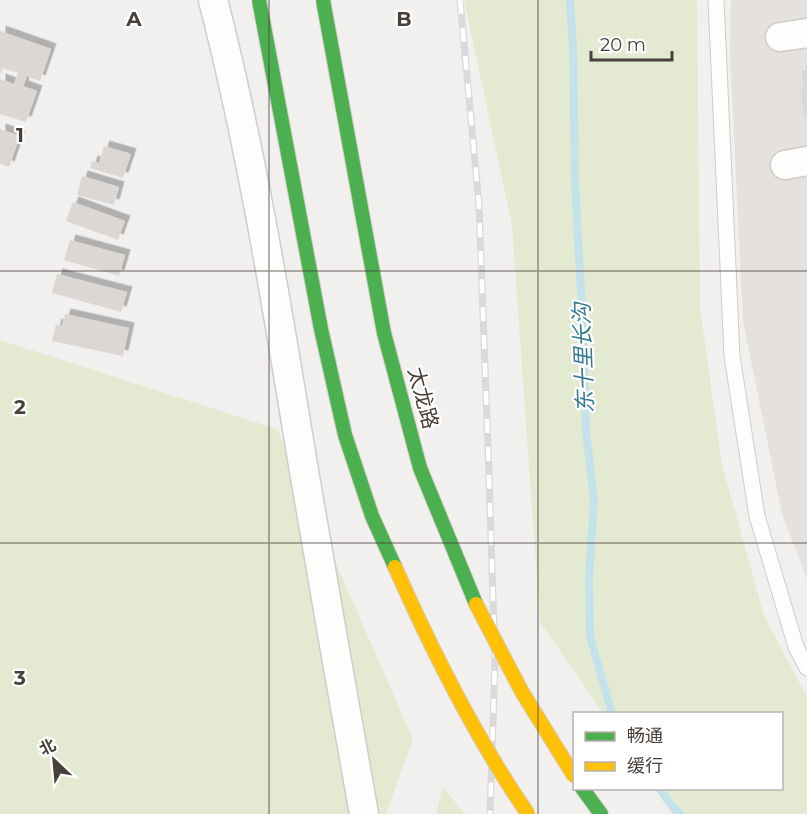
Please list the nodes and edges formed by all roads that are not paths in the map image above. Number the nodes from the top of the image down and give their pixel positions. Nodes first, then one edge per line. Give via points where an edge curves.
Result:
1 (213, 0) edge
2 (260, 0) edge
3 (322, 0) edge
4 (716, 0) edge
5 (807, 668) edge
6 (573, 774) edge
7 (583, 790) edge
8 (364, 814) edge
9 (528, 814) edge
10 (601, 814) edge

1 - 8 street via 273,283
2 - 9 street, bridge via 321,329 345,435 372,516 428,642 504,779
3 - 6 street, 太龙路, bridge via 384,333 420,468 471,594 522,692
4 - 5 lane via 732,356 757,516 796,647
7 - 10 street

